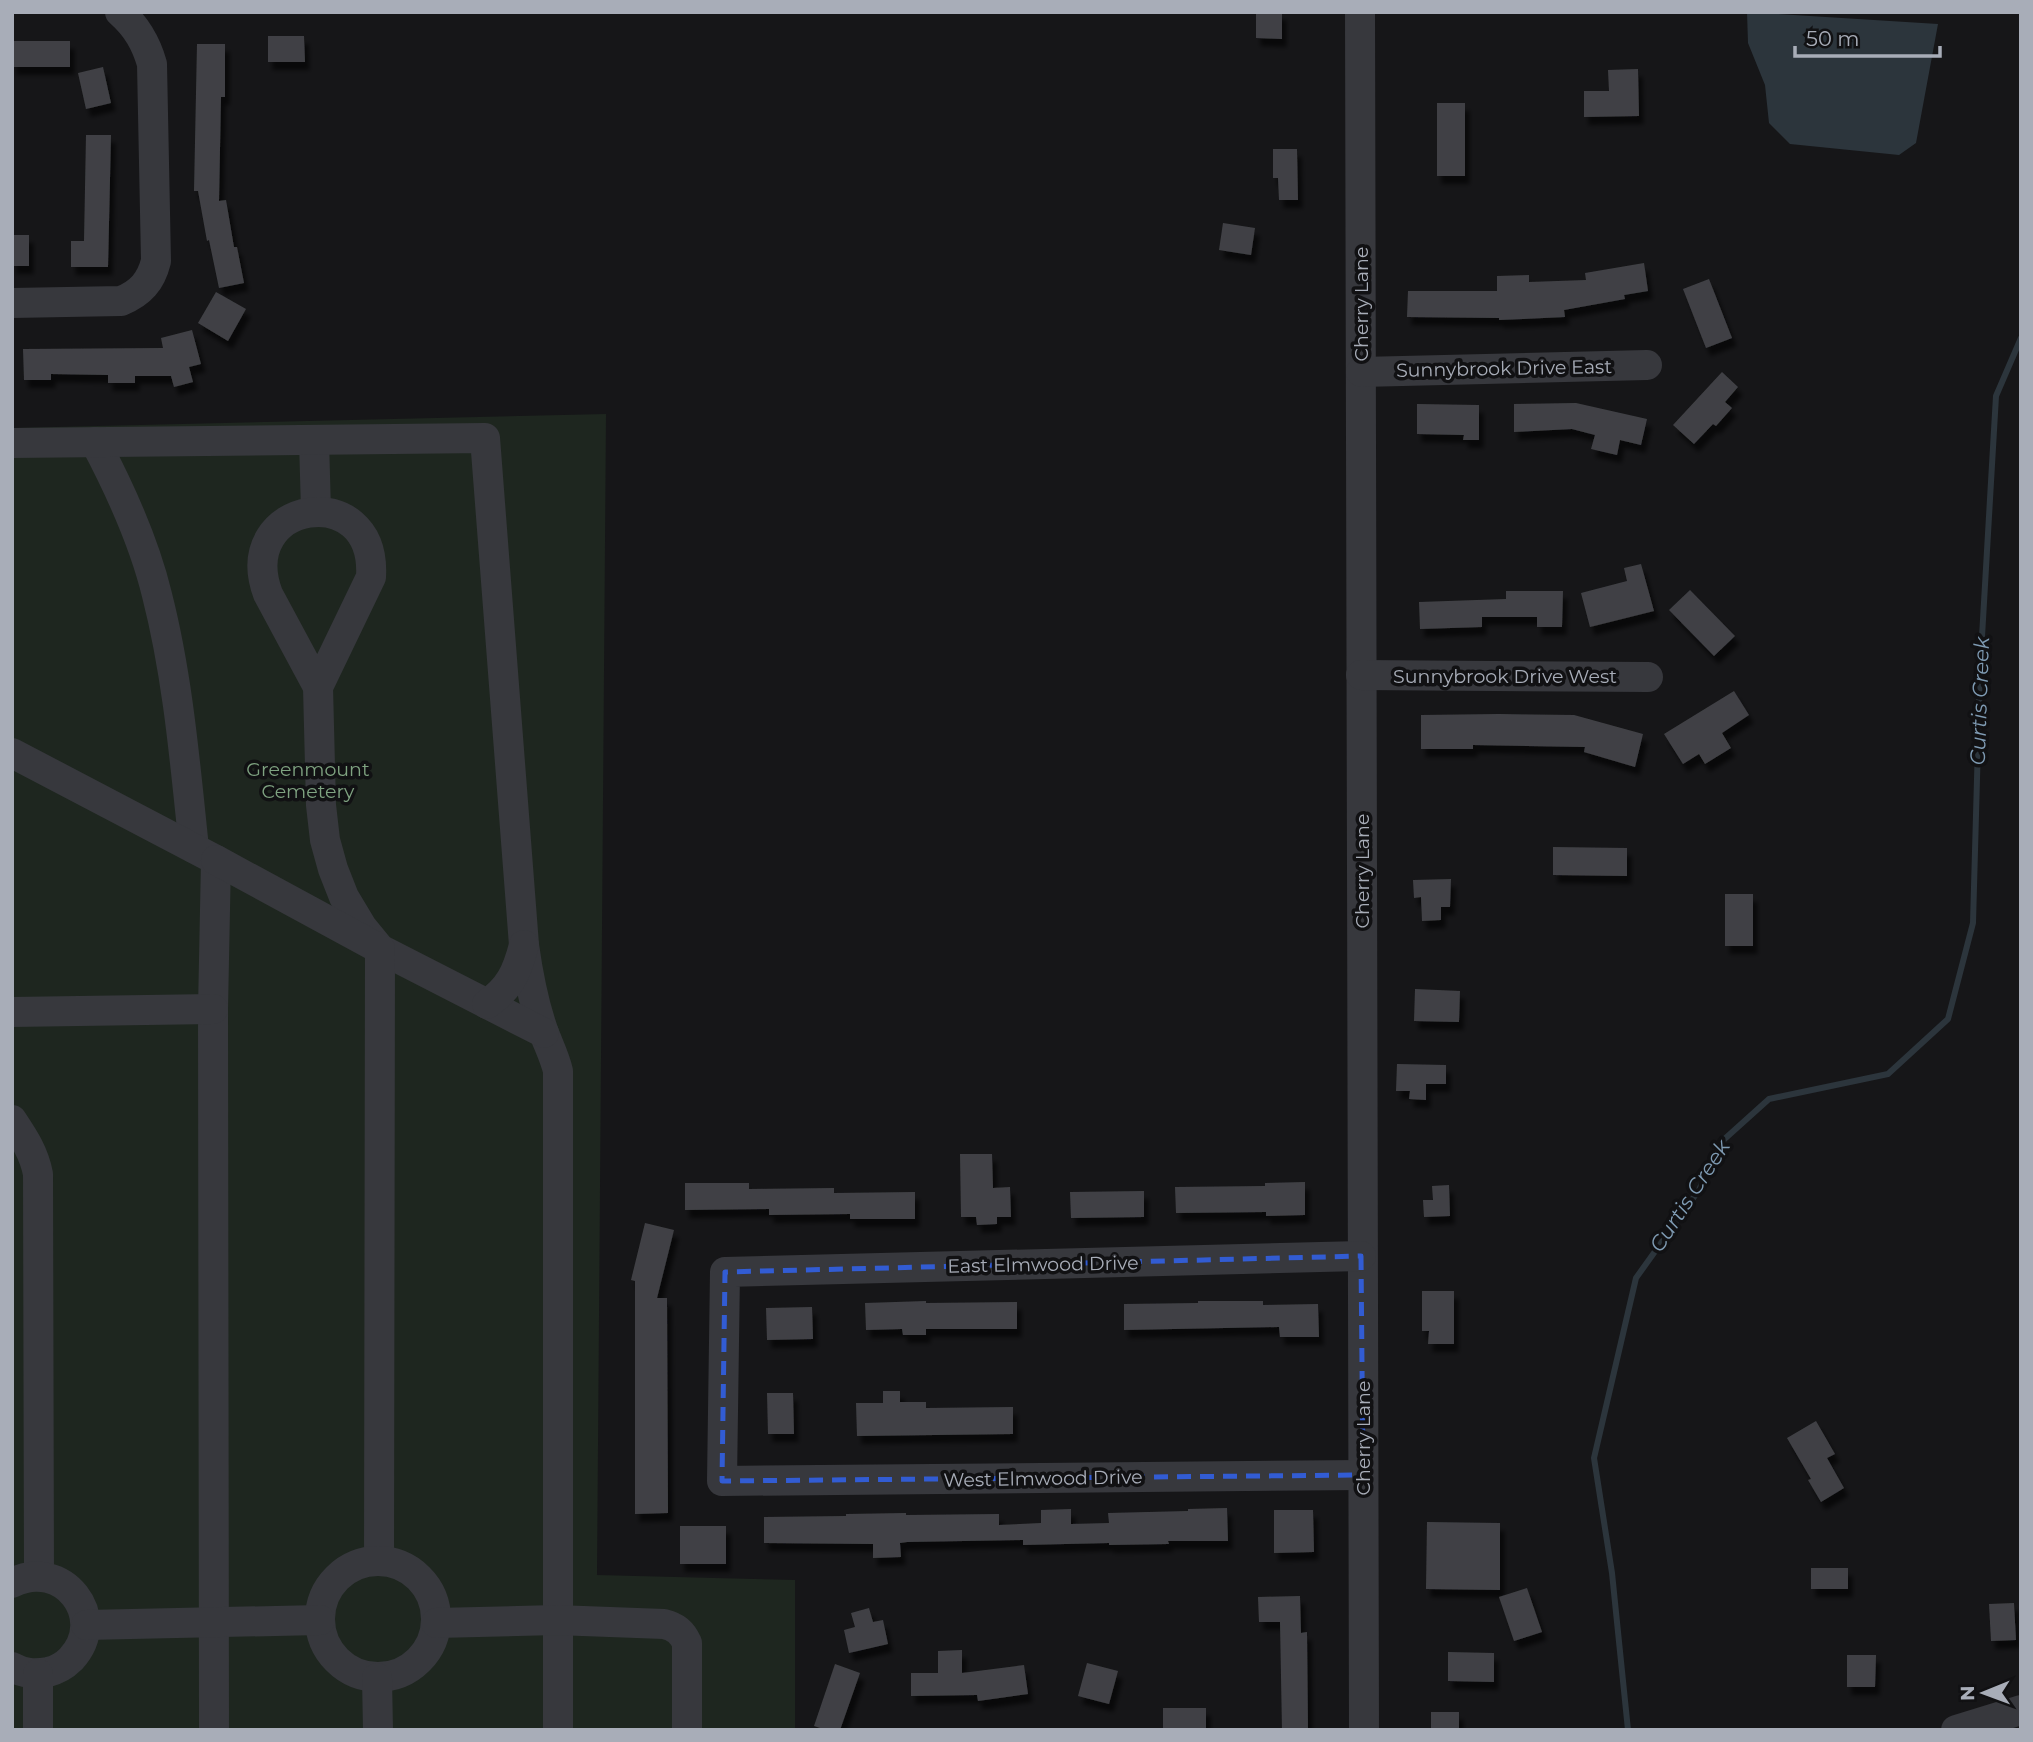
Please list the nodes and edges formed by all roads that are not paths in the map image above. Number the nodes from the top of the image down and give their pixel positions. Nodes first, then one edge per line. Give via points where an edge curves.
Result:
1 (1360, 12) edge
2 (128, 14) edge
3 (12, 303) edge
4 (1647, 365) dead end
5 (1361, 372) junction
6 (314, 440) junction
7 (95, 442) junction
8 (12, 443) edge
9 (316, 511) junction
10 (1362, 675) junction
11 (1648, 677) dead end
12 (318, 687) junction
13 (13, 752) edge
14 (205, 854) junction
15 (524, 945) junction
16 (380, 949) junction
17 (487, 1004) junction
18 (213, 1009) junction
19 (12, 1013) edge
20 (544, 1033) junction
21 (12, 1120) edge
22 (1361, 1256) junction
23 (1363, 1475) junction
24 (722, 1481) joint
25 (379, 1561) junction
26 (25, 1579) edge
27 (320, 1620) junction
28 (556, 1620) junction
29 (436, 1622) junction
30 (214, 1623) junction
31 (86, 1625) junction
32 (25, 1670) edge
33 (377, 1678) junction
34 (2021, 1710) edge
35 (38, 1730) edge
36 (214, 1730) edge
37 (378, 1730) edge
38 (558, 1730) edge
39 (687, 1730) edge
40 (1364, 1730) edge
41 (1956, 1730) edge

1 - 5 street, Cherry Lane
2 - 3 street via 152,64 153,274 132,297 121,301
4 - 5 street, Sunnybrook Drive East
5 - 10 street, Cherry Lane
6 - 7 street
6 - 9 street
6 - 15 street via 485,438
7 - 8 street
7 - 14 street via 140,539 157,593
9 - 12 street via 285,521 265,547 262,563 268,594
9 - 12 street via 349,521 368,545 372,561 371,577
10 - 11 street, Sunnybrook Drive West
10 - 22 street, Cherry Lane
12 - 16 street via 325,840 344,897
13 - 14 street
14 - 16 street
14 - 18 street
15 - 17 street via 511,980
15 - 20 street
16 - 17 street
16 - 25 street
17 - 20 street
18 - 19 street
18 - 30 street
20 - 28 street via 558,1071
21 - 26 street via 29,1145 38,1174
22 - 23 street, Cherry Lane
22 - 24 street, East Elmwood Drive via 725,1272
23 - 24 street, West Elmwood Drive
23 - 40 street, Cherry Lane
25 - 27 street via 354,1566 335,1580 326,1594
25 - 29 street via 405,1568 419,1578 430,1593
26 - 31 street via 56,1580 68,1588 77,1597
27 - 30 street
27 - 33 street via 325,1645 334,1658 346,1669
28 - 29 street
28 - 38 street
28 - 39 street via 674,1626 687,1643
29 - 33 street via 426,1652 413,1666
30 - 31 street
30 - 36 street
31 - 32 street via 77,1652 67,1663 54,1671
32 - 35 street
33 - 37 street
34 - 41 street

